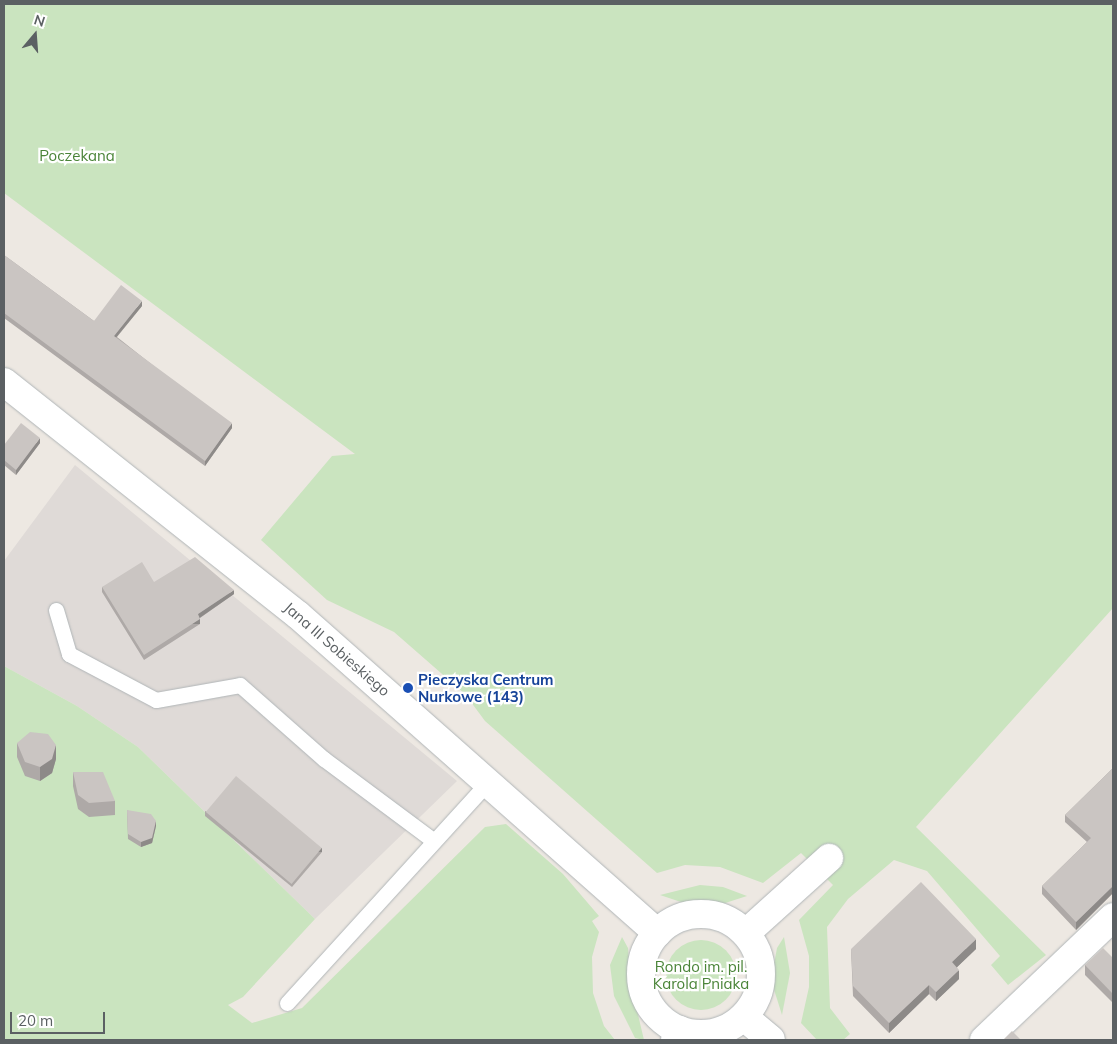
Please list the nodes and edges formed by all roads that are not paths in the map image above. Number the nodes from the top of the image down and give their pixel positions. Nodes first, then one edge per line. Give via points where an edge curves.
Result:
1 (4, 382) edge
2 (56, 610) dead end
3 (490, 780) junction
4 (434, 841) junction
5 (829, 858) dead end
6 (1113, 916) edge
7 (658, 932) junction
8 (746, 933) junction
9 (287, 1003) dead end
10 (744, 1017) junction
11 (677, 1035) edge
12 (771, 1040) edge
13 (984, 1040) edge

1 - 3 street, Jana III Sobieskiego via 209,540
2 - 4 lane via 69,654 156,700 240,685 324,759
3 - 4 lane
3 - 7 street, Jana III Sobieskiego
4 - 9 lane
5 - 8 street
6 - 13 street
7 - 8 street via 678,918 702,914 726,919
7 - 11 street via 644,958 642,987 662,1020
8 - 10 street via 758,952 762,975 757,998
10 - 11 street via 725,1030
10 - 12 street

